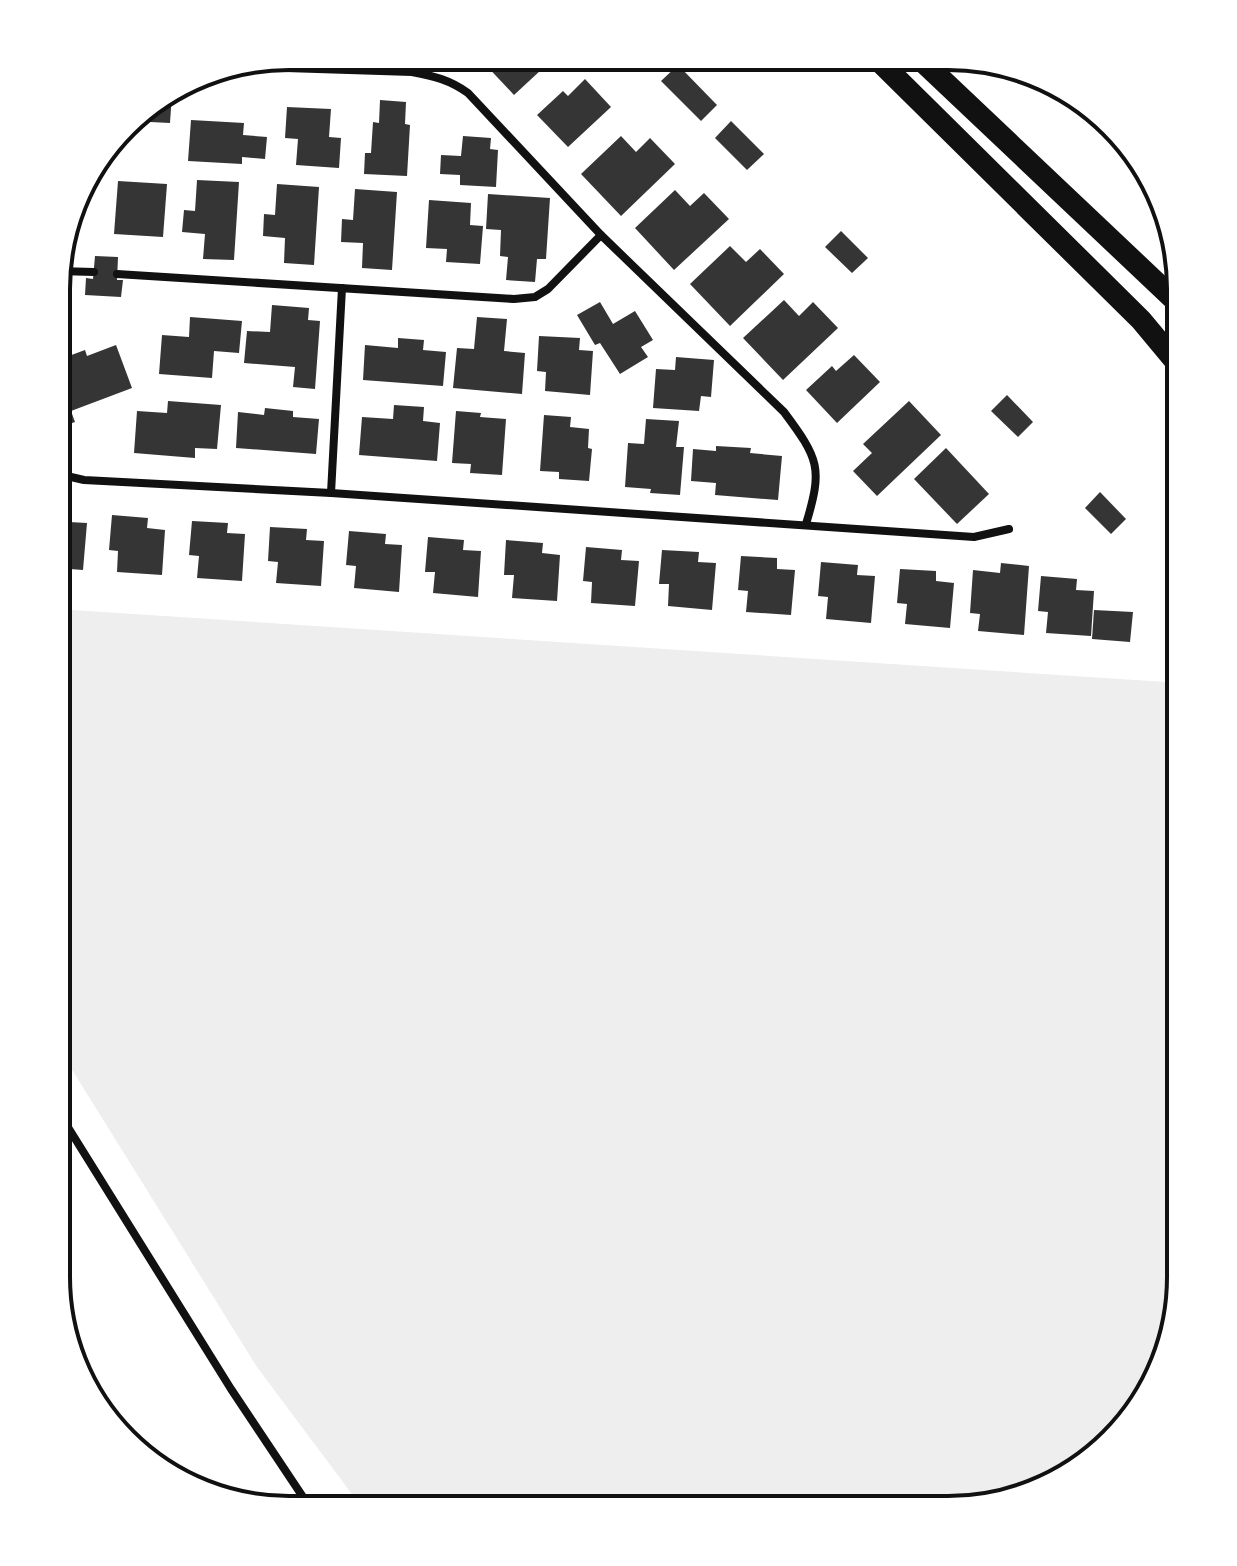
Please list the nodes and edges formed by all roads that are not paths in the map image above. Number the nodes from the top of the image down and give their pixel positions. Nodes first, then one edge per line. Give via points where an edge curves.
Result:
1 (350, 70) edge
2 (888, 70) edge
3 (932, 70) edge
4 (601, 235) junction
5 (71, 271) edge
6 (94, 272) dead end
7 (117, 274) dead end
8 (342, 288) junction
9 (1167, 293) edge
10 (1167, 351) edge
11 (70, 477) edge
12 (331, 493) junction
13 (806, 524) junction
14 (1009, 529) dead end
15 (70, 1130) edge
16 (302, 1496) edge

1 - 4 street via 412,72 454,83
2 - 10 highway
3 - 9 highway
4 - 8 street via 535,297
4 - 13 street via 784,412 808,444 817,488
5 - 6 street
7 - 8 street
8 - 12 street
11 - 12 street
12 - 13 street
13 - 14 street via 974,537
15 - 16 street

